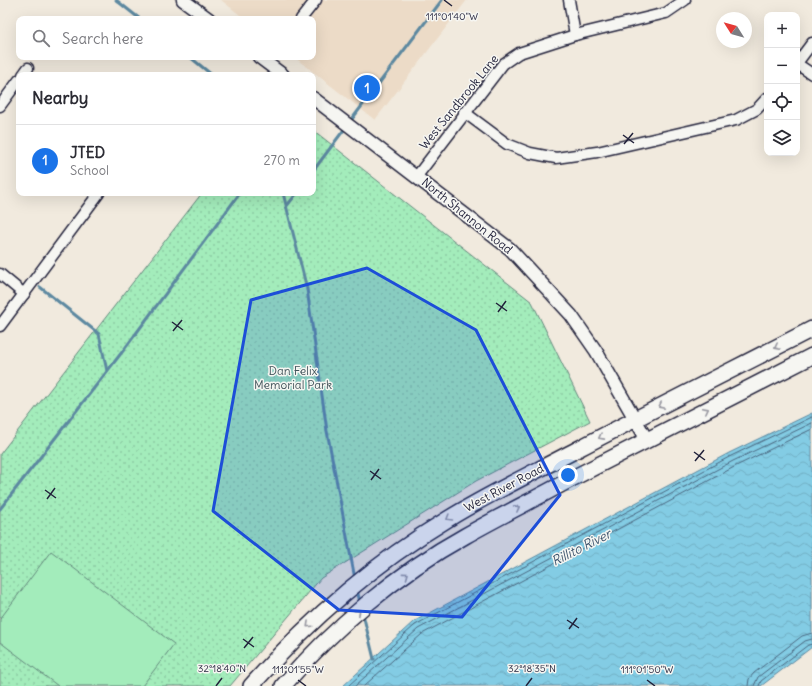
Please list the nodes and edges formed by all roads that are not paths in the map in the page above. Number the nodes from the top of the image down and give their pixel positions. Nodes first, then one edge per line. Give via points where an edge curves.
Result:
1 (183, 0) edge
2 (316, 0) edge
3 (569, 0) edge
4 (685, 0) edge
5 (205, 16) edge
6 (303, 16) edge
7 (575, 35) junction
8 (812, 43) edge
9 (267, 60) edge
10 (800, 60) edge
11 (800, 66) edge
12 (280, 72) edge
13 (812, 74) edge
14 (16, 84) edge
15 (316, 100) edge
16 (764, 101) edge
17 (0, 106) edge
18 (464, 112) junction
19 (417, 176) junction
20 (97, 196) edge
21 (0, 274) edge
22 (24, 294) junction
23 (0, 326) edge
24 (812, 329) edge
25 (812, 356) edge
26 (635, 419) junction
27 (647, 440) junction
28 (251, 686) edge
29 (283, 686) edge

1 - 5 street
2 - 6 street
3 - 7 street
4 - 7 street, West Sandbrook Lane via 666,13
7 - 18 street, West Sandbrook Lane via 519,53 503,64
8 - 10 street
9 - 12 street
11 - 13 street
14 - 17 street
15 - 19 street, North Shannon Road
16 - 18 street via 757,109 736,120 597,152 556,158 530,153 507,144
18 - 19 street, West Sandbrook Lane
19 - 26 street, North Shannon Road via 510,249 571,315 596,351
20 - 22 street
21 - 22 street
22 - 23 street
24 -> 26 main road, West River Road
27 -> 25 main road, West River Road
26 - 27 street, North Shannon Road
26 -> 28 main road, West River Road via 459,512 393,555 338,598 284,649
29 -> 27 main road, West River Road via 342,626 374,598 463,536

